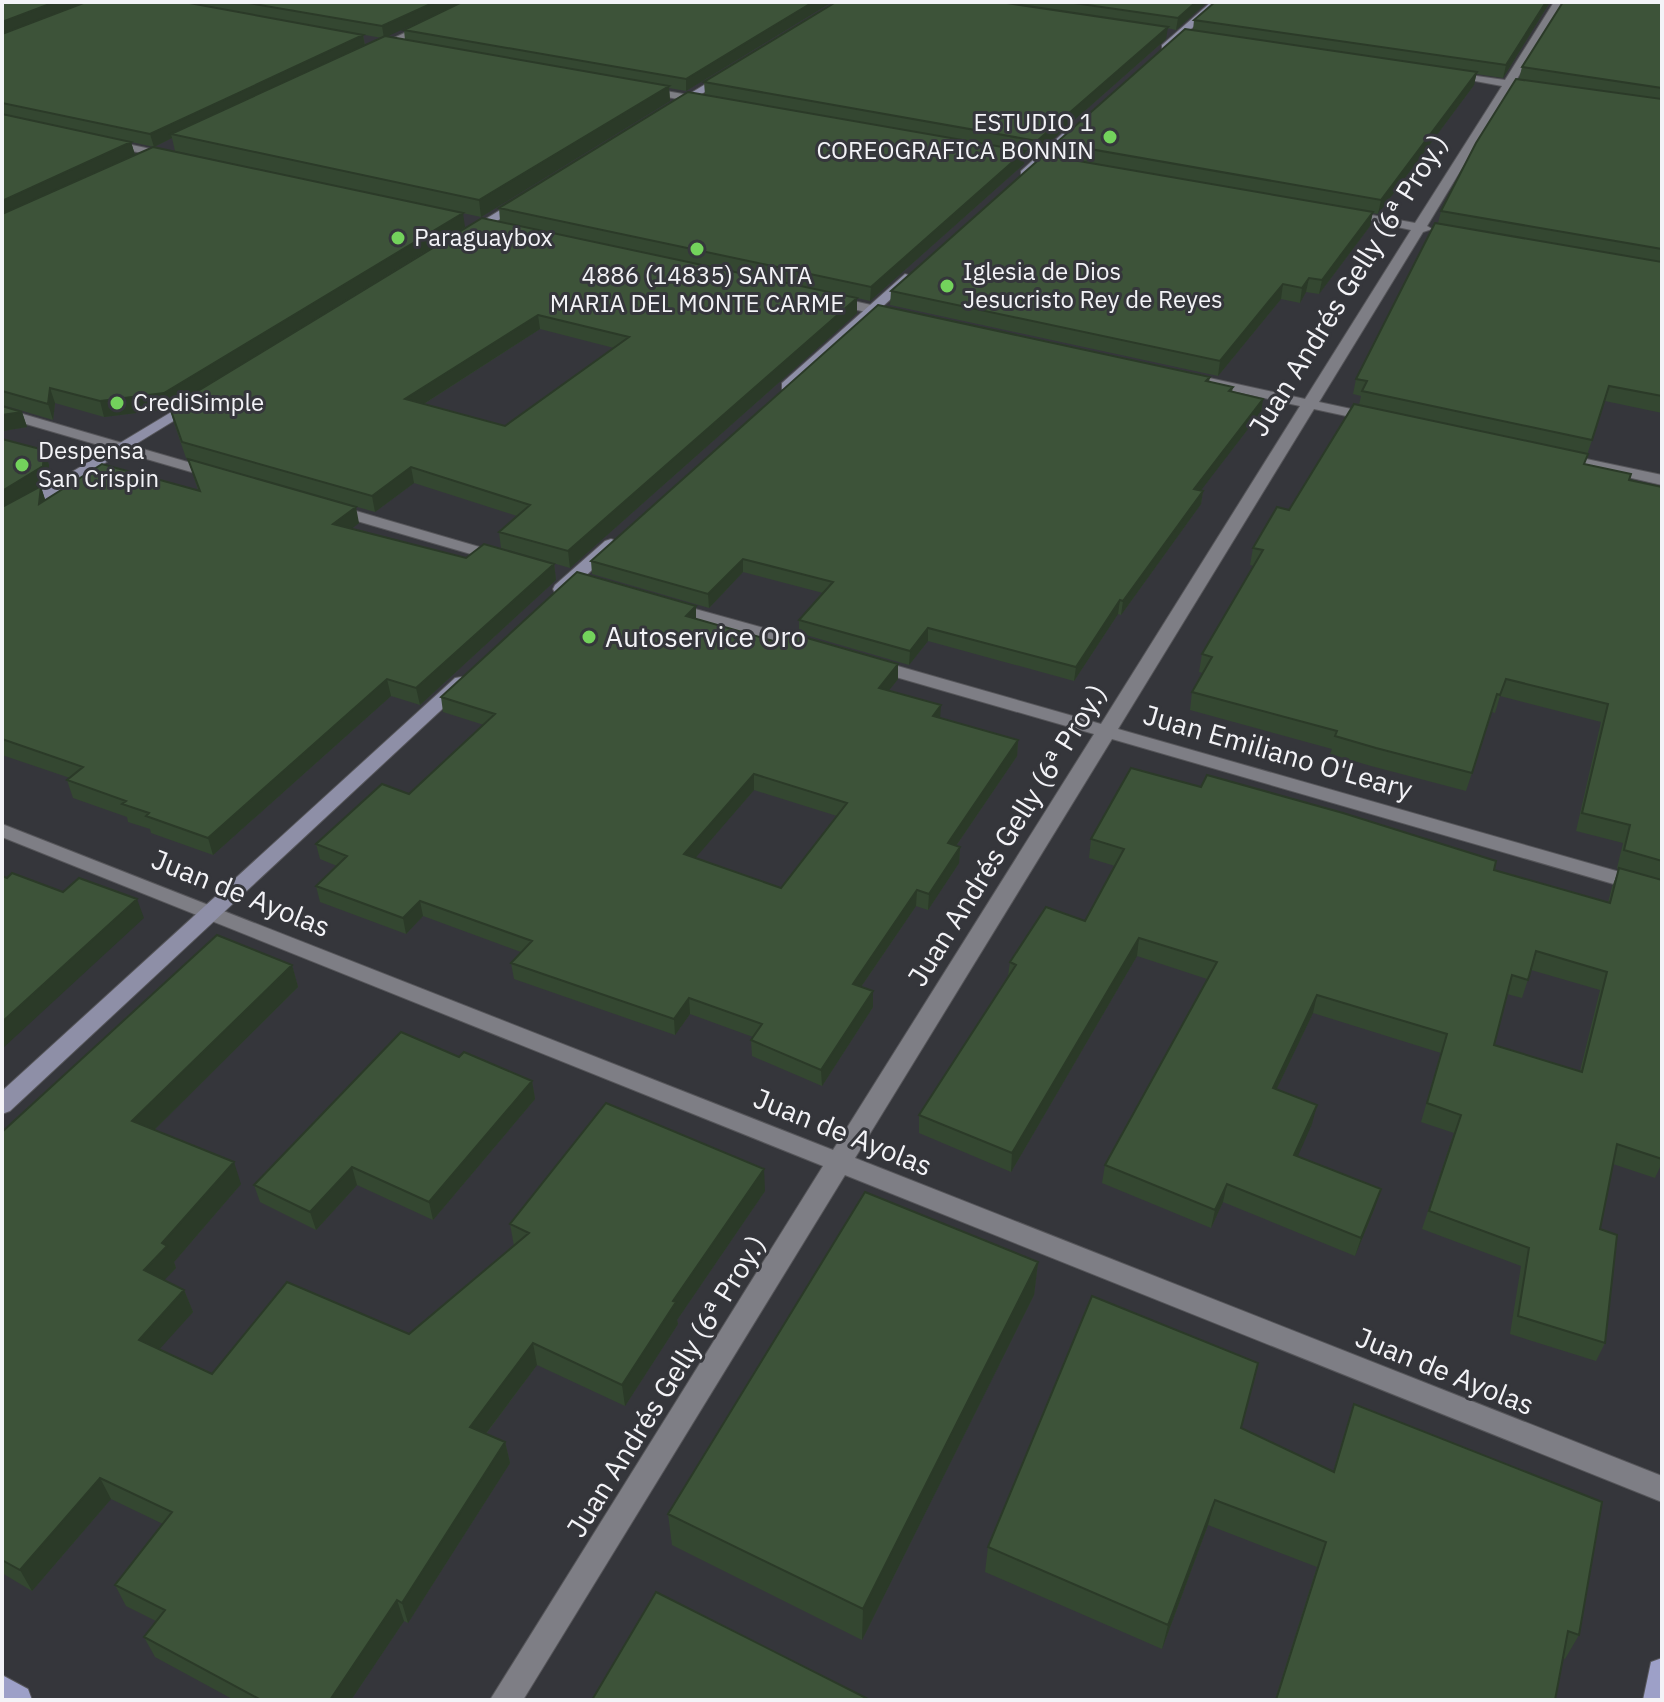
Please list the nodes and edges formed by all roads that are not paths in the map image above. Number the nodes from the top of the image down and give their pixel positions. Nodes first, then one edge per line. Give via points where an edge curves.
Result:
1 (476, 2) edge
2 (1217, 2) edge
3 (1559, 2) edge
4 (1162, 33) edge
5 (1178, 35) junction
6 (1193, 38) edge
7 (370, 42) edge
8 (385, 44) junction
9 (400, 47) edge
10 (1155, 56) edge
11 (356, 58) edge
12 (740, 66) edge
13 (1443, 75) edge
14 (1514, 85) junction
15 (627, 87) edge
16 (688, 98) junction
17 (718, 104) edge
18 (662, 114) edge
19 (1085, 119) edge
20 (94, 140) edge
21 (169, 146) edge
22 (155, 153) junction
23 (1023, 158) edge
24 (141, 159) edge
25 (184, 159) edge
26 (1038, 161) junction
27 (1053, 163) edge
28 (1015, 182) edge
29 (534, 193) edge
30 (1326, 211) edge
31 (468, 221) edge
32 (483, 225) junction
33 (499, 228) edge
34 (1425, 229) junction
35 (456, 241) edge
36 (920, 267) edge
37 (810, 296) edge
38 (873, 309) junction
39 (904, 316) edge
40 (1168, 373) edge
41 (780, 392) edge
42 (202, 398) edge
43 (1308, 403) junction
44 (2, 412) edge
45 (1385, 420) edge
46 (121, 447) junction
47 (1539, 453) edge
48 (227, 478) edge
49 (1662, 480) edge
50 (317, 504) edge
51 (2, 521) edge
52 (618, 537) edge
53 (512, 561) edge
54 (549, 600) edge
55 (648, 600) edge
56 (831, 653) edge
57 (861, 661) edge
58 (479, 665) edge
59 (1105, 731) junction
60 (2, 830) edge
61 (1662, 891) edge
62 (211, 914) junction
63 (2, 1105) edge
64 (838, 1162) junction
65 (1662, 1489) edge
66 (1662, 1673) edge
67 (2, 1690) edge
68 (17, 1700) edge
69 (505, 1700) edge
70 (1658, 1700) edge

1 - 8 street
2 - 5 main road
3 - 14 street, Juan Andrés Gelly (6ª Proy.)
4 - 5 street
5 - 6 street
5 - 10 main road
7 - 8 street
8 - 9 street
8 - 11 street
12 - 16 main road
13 - 14 street
14 - 34 street, Juan Andrés Gelly (6ª Proy.)
15 - 16 street
16 - 17 street
16 - 18 main road
19 - 26 main road
20 - 22 street
21 - 22 street
22 - 24 street
22 - 25 street
23 - 26 street
26 - 27 street
26 - 28 main road
29 - 32 main road
30 - 34 street
31 - 32 street
32 - 33 street
32 - 35 main road
34 - 43 street, Juan Andrés Gelly (6ª Proy.)
36 - 38 main road
37 - 38 street
38 - 39 street
38 - 41 main road
40 - 43 street
42 - 46 main road
43 - 45 street
43 - 59 street, Juan Andrés Gelly (6ª Proy.)
44 - 46 street
46 - 48 street
46 - 51 main road
47 - 49 street
50 - 53 street
52 - 54 main road
55 - 56 street
57 - 59 street, Juan Emiliano O'Leary
58 - 62 main road
59 - 61 street, Juan Emiliano O'Leary
59 - 64 street, Juan Andrés Gelly (6ª Proy.)
60 - 62 street, Juan de Ayolas
62 - 63 main road
62 - 64 street, Juan de Ayolas
64 - 65 street, Juan de Ayolas
64 - 69 street, Juan Andrés Gelly (6ª Proy.)
66 - 70 main road
67 - 68 main road

